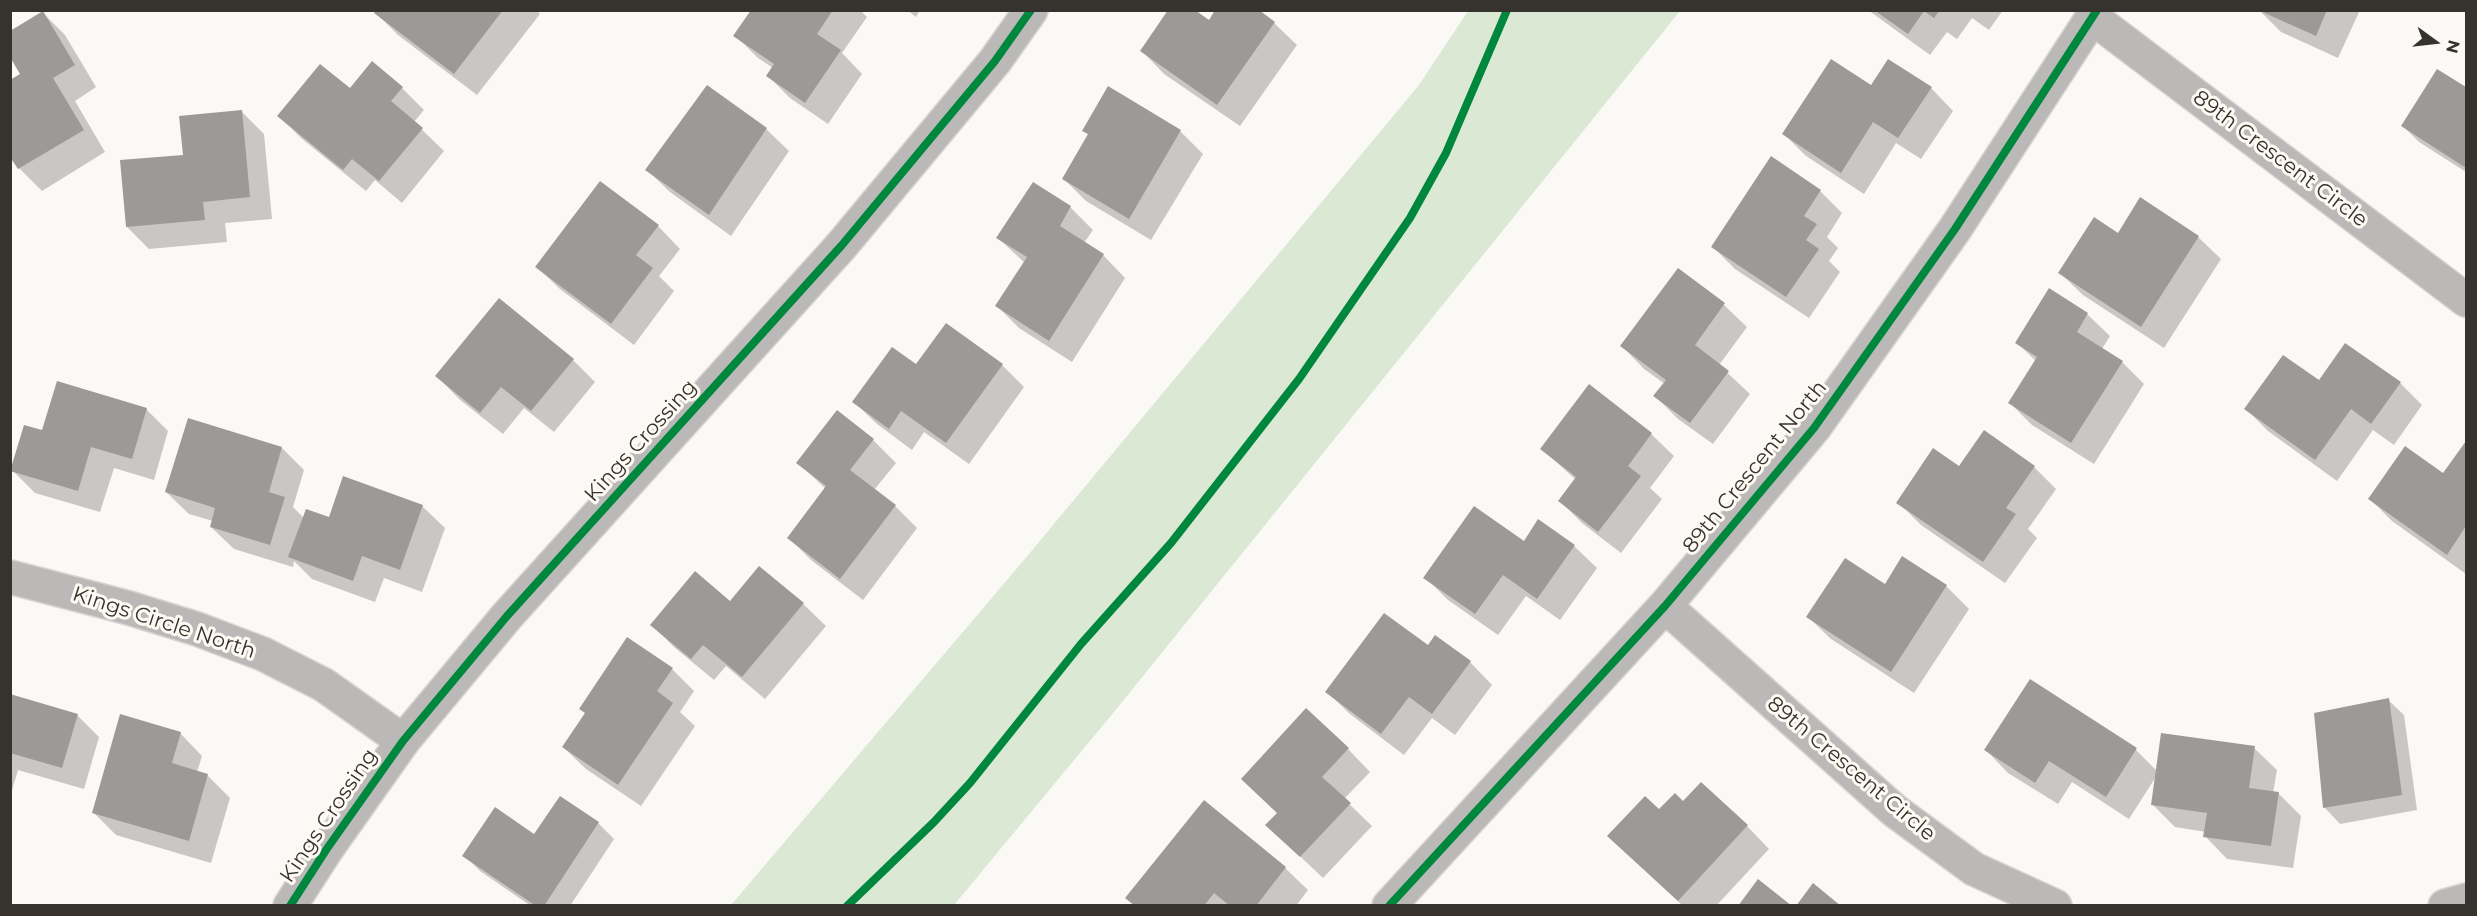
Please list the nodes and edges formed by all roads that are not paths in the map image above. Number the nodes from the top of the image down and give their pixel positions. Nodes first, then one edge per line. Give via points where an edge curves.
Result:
1 (1031, 10) edge
2 (2095, 14) edge
3 (2466, 300) edge
4 (10, 577) edge
5 (1665, 606) junction
6 (403, 741) junction
7 (2466, 900) edge
8 (290, 906) edge
9 (1389, 906) edge
10 (2055, 906) edge
11 (2445, 906) edge

1 - 6 street, Kings Crossing via 995,61 842,245 507,616
2 - 3 street, 89th Crescent Circle
2 - 5 street, 89th Crescent North via 1955,229 1814,428
4 - 6 street, Kings Circle North via 129,608 263,654 324,685
5 - 9 street, 89th Crescent North
5 - 10 street, 89th Crescent Circle via 1895,811 1974,869
6 - 8 street, Kings Crossing
7 - 11 street

